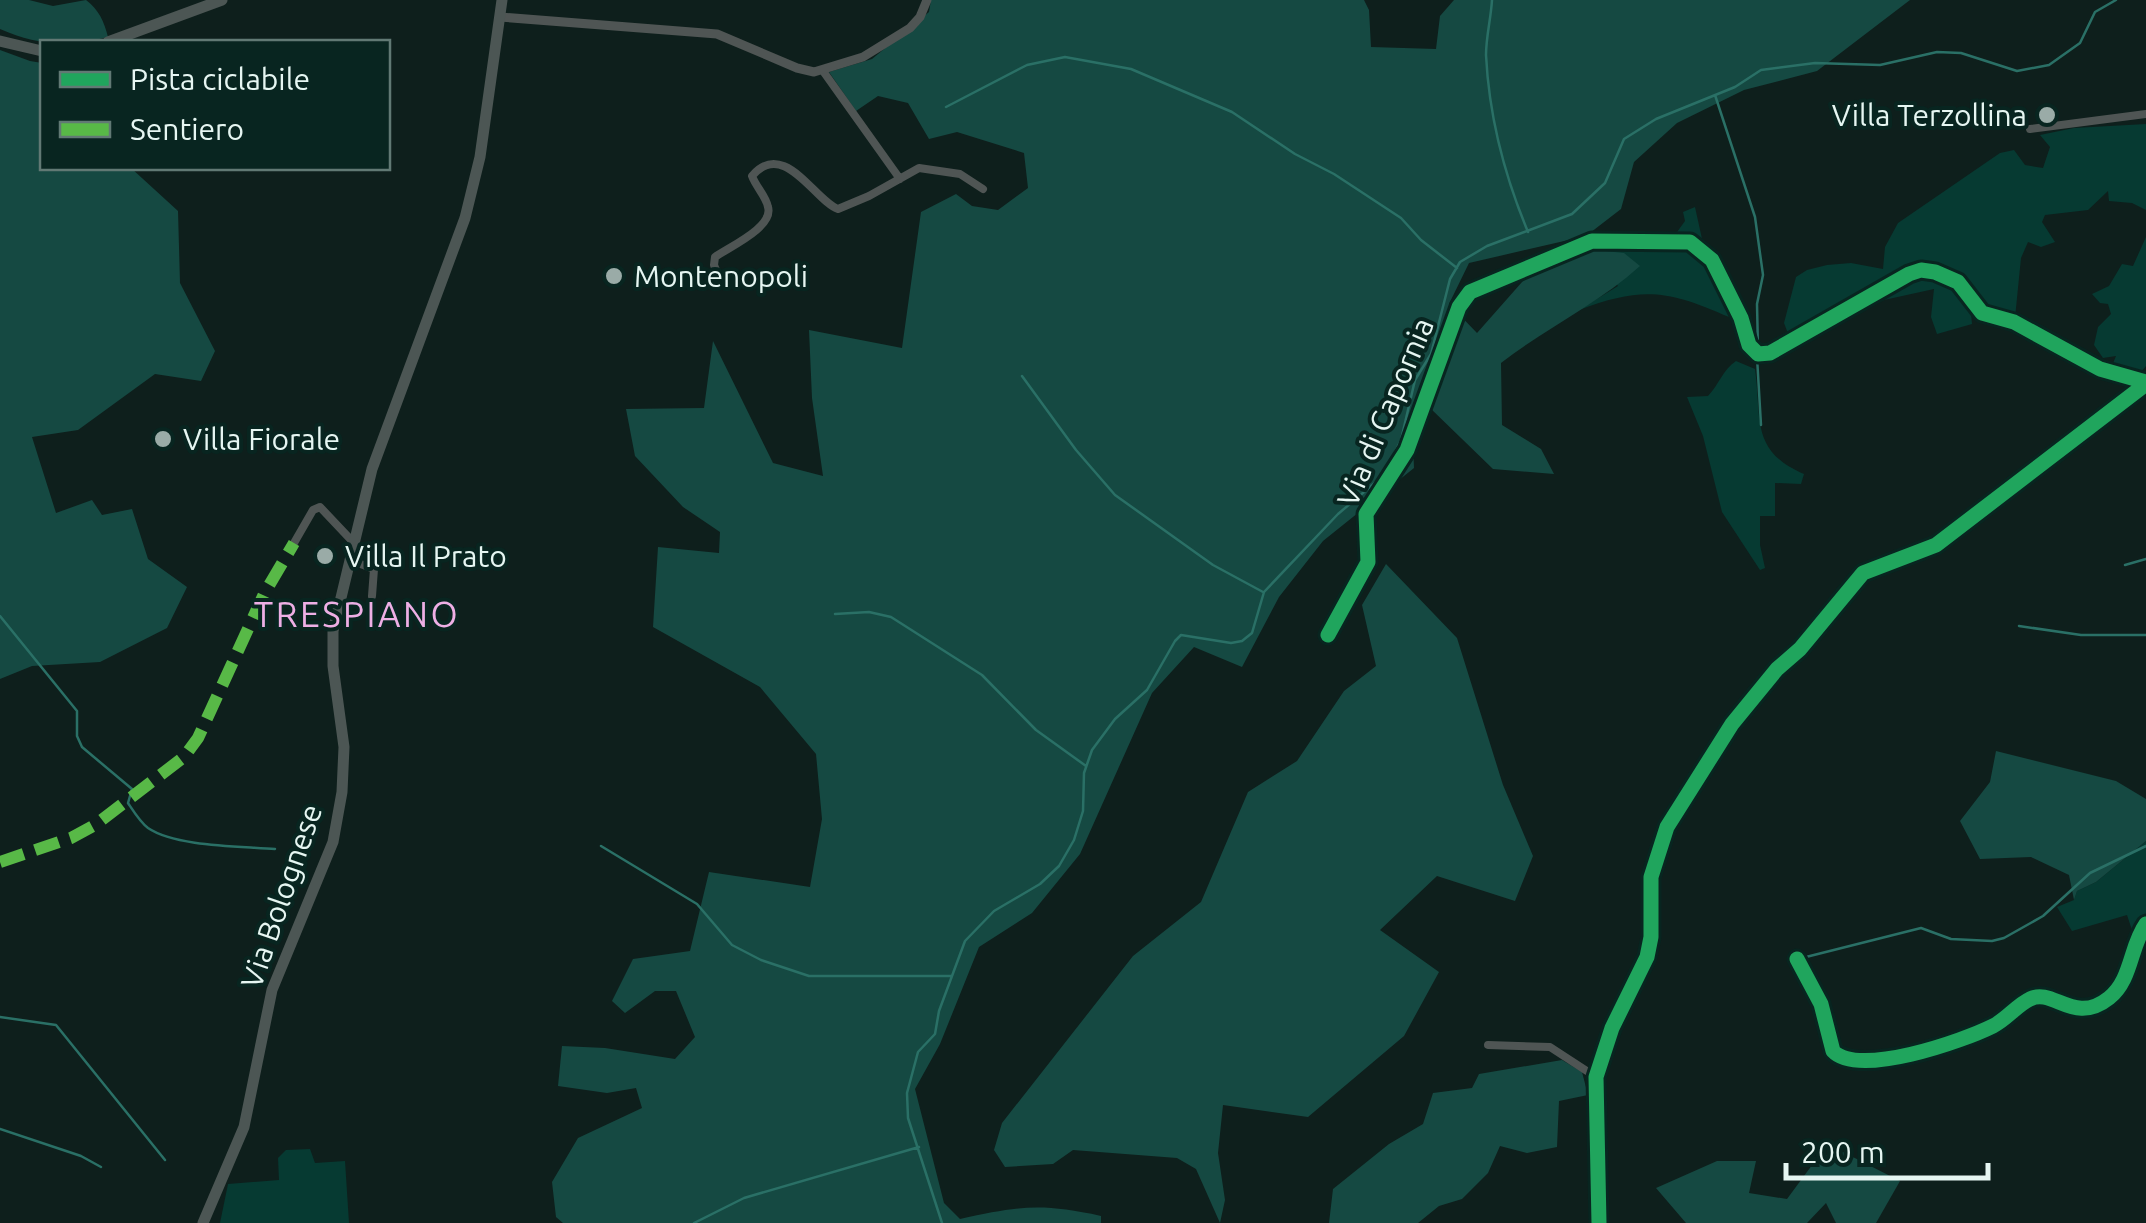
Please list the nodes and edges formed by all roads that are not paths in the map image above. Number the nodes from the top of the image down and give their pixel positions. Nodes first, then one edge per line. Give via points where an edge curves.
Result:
1 (222, 0) edge
2 (502, 0) edge
3 (926, 0) edge
4 (500, 17) junction
5 (0, 38) edge
6 (113, 40) edge
7 (36, 50) edge
8 (824, 71) junction
9 (2146, 114) edge
10 (2030, 130) dead end
11 (900, 179) junction
12 (983, 189) dead end
13 (720, 280) dead end
14 (2146, 383) edge
15 (294, 543) dead end
16 (354, 543) junction
17 (350, 560) junction
18 (372, 596) dead end
19 (1328, 636) dead end
20 (2146, 924) edge
21 (1796, 959) dead end
22 (1488, 1045) dead end
23 (1596, 1077) junction
24 (203, 1223) edge
25 (1599, 1223) edge

1 - 6 main road
2 - 4 main road, Via Bolognese
3 - 8 street via 910,28
4 - 8 street via 717,34 797,68
4 - 16 main road, Via Bolognese via 465,218 372,469
5 - 7 main road
8 - 11 street
9 - 10 street
11 - 12 street via 918,168 960,174
11 - 13 street via 838,209 792,170 769,166 754,172 768,216 715,257
14 - 19 street, Via di Capornia via 1982,313 1958,282 1921,270 1770,353 1756,353 1712,260 1690,242 1592,241 1470,292 1458,307 1407,450 1366,514 1368,562
14 - 23 street, Via di Capornia via 1936,545 1863,572 1800,649 1776,668 1667,827 1651,878 1648,957
15 - 16 street via 320,507
16 - 17 main road, Via Bolognese
17 - 18 street via 374,570
17 - 24 main road, Via Bolognese via 331,644 344,747 333,842 272,990 244,1127
20 - 21 street via 2123,981 2108,999 2080,1009 2033,997 1972,1036 1873,1062 1834,1052 1821,1004
22 - 23 street via 1550,1048
23 - 25 street, Via di Capornia

